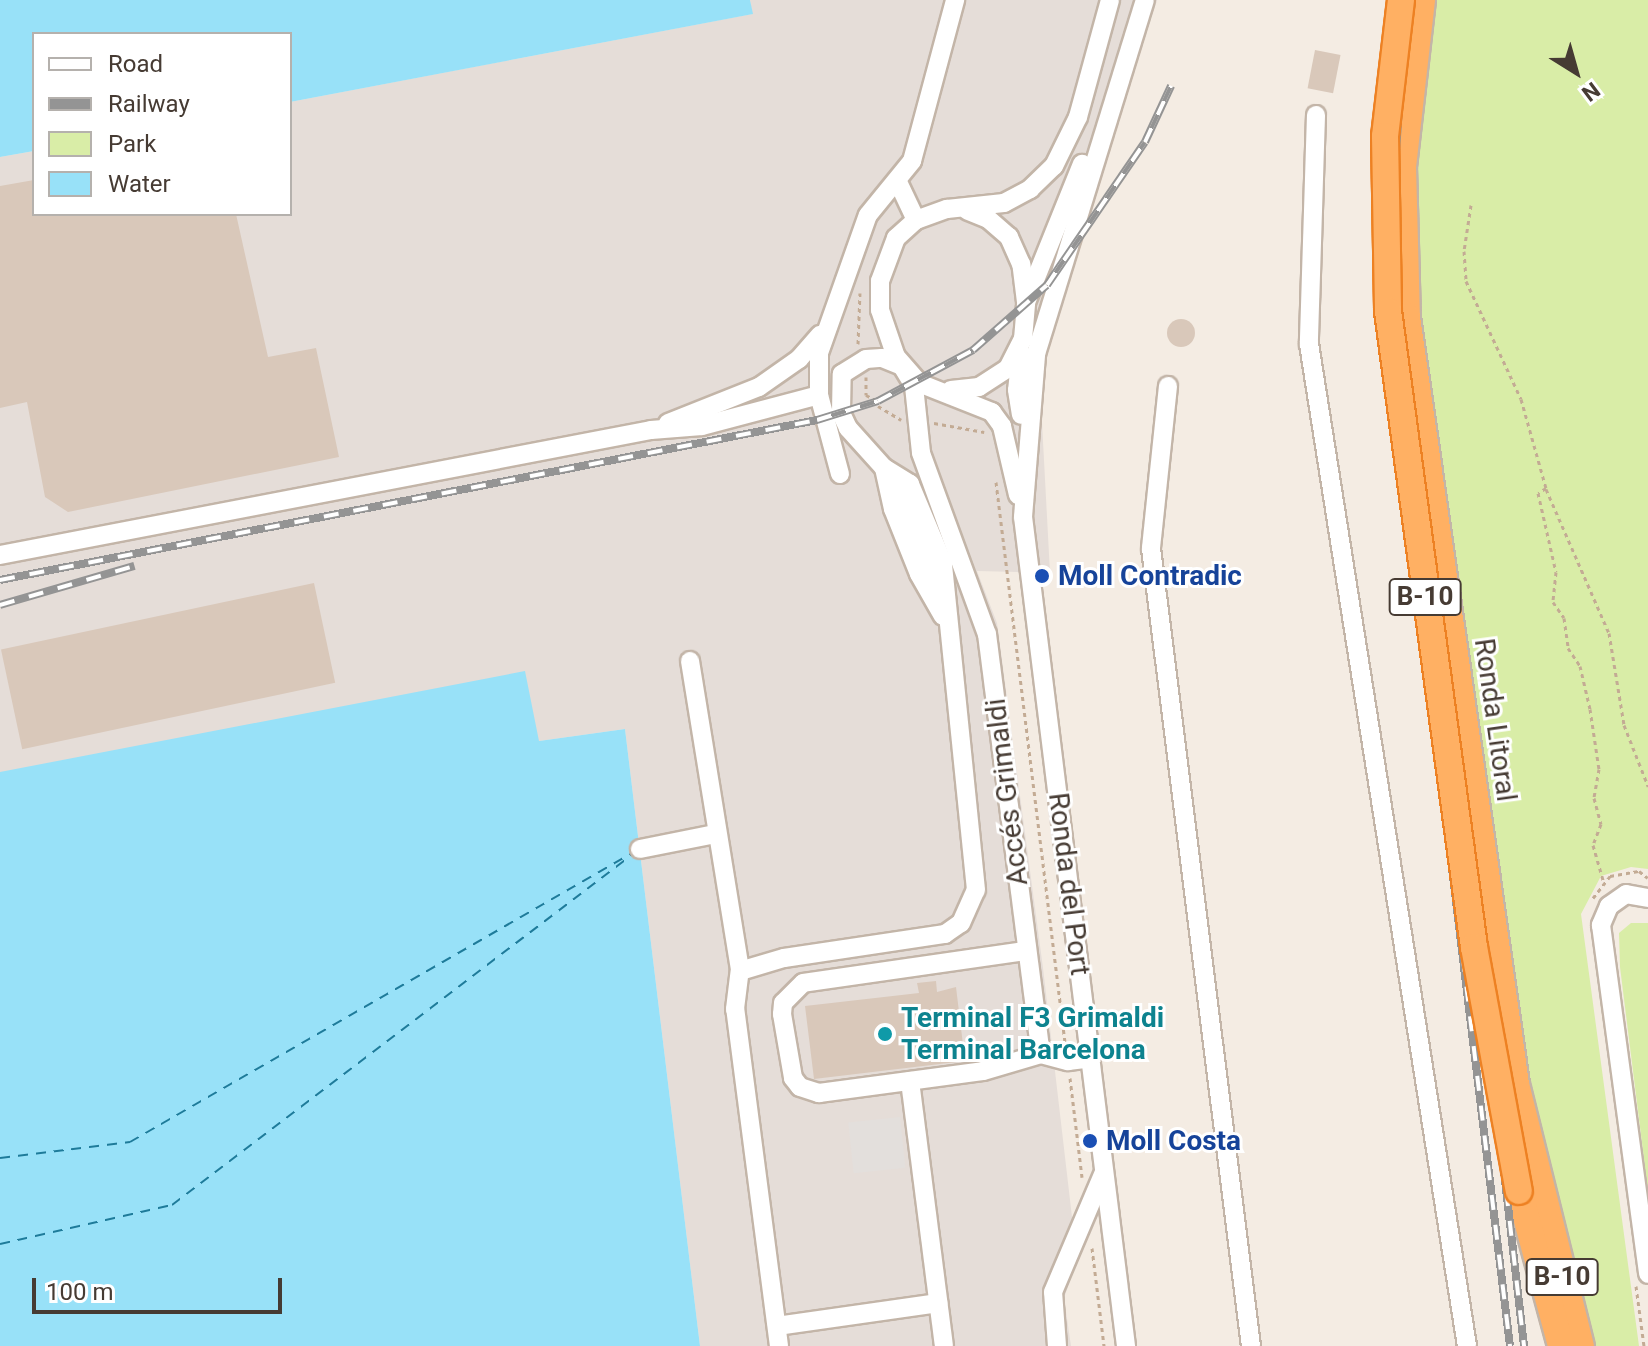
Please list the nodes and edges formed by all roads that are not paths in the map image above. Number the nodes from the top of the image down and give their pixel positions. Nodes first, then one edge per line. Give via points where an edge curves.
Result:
1 (955, 0) edge
2 (1110, 0) edge
3 (1145, 0) edge
4 (1401, 0) edge
5 (1422, 0) edge
6 (1128, 51) junction
7 (1316, 115) dead end
8 (898, 182) junction
9 (958, 209) junction
10 (916, 220) junction
11 (1026, 302) junction
12 (829, 323) junction
13 (1023, 339) junction
14 (902, 366) junction
15 (1168, 386) dead end
16 (934, 388) junction
17 (819, 395) junction
18 (651, 430) junction
19 (1027, 445) junction
20 (884, 468) junction
21 (840, 474) dead end
22 (1023, 517) junction
23 (0, 555) edge
24 (945, 619) junction
25 (690, 661) dead end
26 (715, 834) junction
27 (640, 849) dead end
28 (1648, 898) edge
29 (1025, 951) junction
30 (740, 971) junction
31 (1041, 1054) junction
32 (1091, 1058) junction
33 (910, 1081) junction
34 (1104, 1172) junction
35 (1534, 1211) junction
36 (1648, 1274) edge
37 (938, 1303) junction
38 (777, 1326) junction
39 (779, 1346) edge
40 (944, 1346) edge
41 (1057, 1346) edge
42 (1126, 1346) edge
43 (1251, 1346) edge
44 (1467, 1346) edge
45 (1561, 1346) edge
46 (1581, 1346) edge

1 - 8 street via 923,133
2 - 9 street via 1064,152 1017,198 993,207
3 - 6 street
4 - 35 highway, Ronda Litoral / B-10, bridge via 1385,136 1388,311 1486,1032
5 - 35 highway, Ronda Litoral / B-10 via 1403,167 1407,317
6 - 11 street
6 - 19 street via 1039,339
7 - 44 street via 1309,344
8 - 10 street
8 - 12 street via 868,215
9 - 10 street
9 - 11 street via 988,219 1009,237 1021,264
10 - 14 street via 896,238 880,281 884,329
11 - 13 street
12 - 17 street via 819,353
12 - 18 street via 799,359 759,387
13 - 16 street via 1013,362 990,382 968,389
13 - 19 street via 1017,390
14 - 16 street via 919,383
14 - 20 street via 882,358 866,359 848,367 839,381 844,421
14 - 29 street, Accés Grimaldi via 918,399 921,453 987,634
15 - 43 street via 1151,548
16 - 22 street via 982,404 998,418
17 - 18 street via 702,426
17 - 21 street
18 - 23 street
19 - 22 street
20 - 24 street via 888,498 908,548
20 - 24 street via 913,488 943,563
22 - 32 street, Ronda del Port
24 - 30 street via 976,890 972,906 945,934 784,958
25 - 26 street
26 - 27 street
26 - 30 street
28 - 36 street via 1626,894 1609,906 1601,925
29 - 31 street, Accés Grimaldi
29 - 33 street via 816,978 783,1003 789,1068 800,1087 819,1093
30 - 38 street via 735,1009
31 - 32 street via 1068,1061
31 - 33 street via 983,1071
32 - 34 street, Ronda del Port
33 - 37 street
34 - 41 street via 1053,1292
34 - 42 street, Ronda del Port
35 - 45 highway, Ronda Litoral / B-10
35 - 46 highway, Ronda Litoral / B-10
37 - 38 street
37 - 40 street
38 - 39 street

